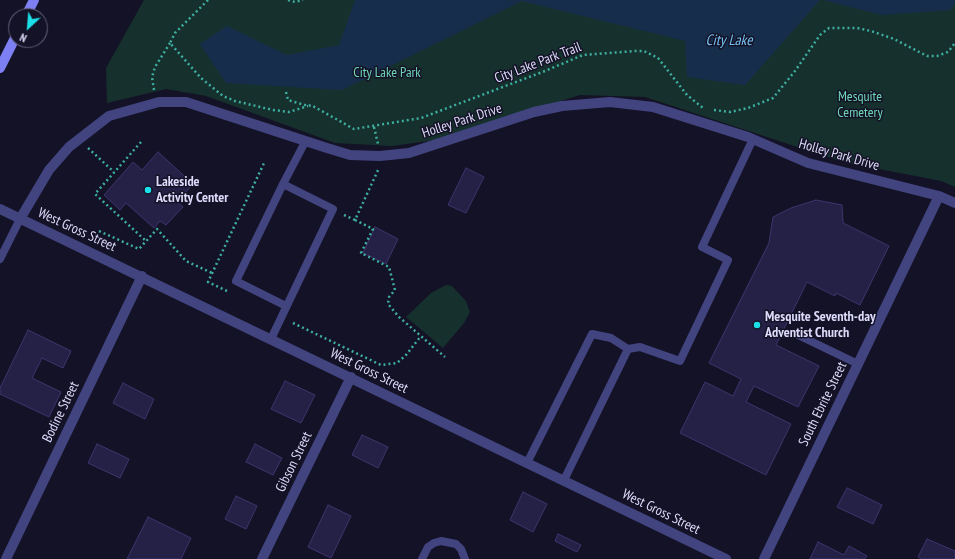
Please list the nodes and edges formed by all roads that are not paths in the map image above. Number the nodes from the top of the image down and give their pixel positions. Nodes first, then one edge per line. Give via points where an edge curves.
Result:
1 (10, 48) edge
2 (0, 68) edge
3 (753, 139) junction
4 (305, 142) junction
5 (283, 184) junction
6 (940, 196) junction
7 (955, 203) edge
8 (0, 209) edge
9 (20, 219) junction
10 (0, 259) edge
11 (142, 276) junction
12 (286, 306) junction
13 (798, 335) dead end
14 (271, 338) junction
15 (628, 349) junction
16 (858, 364) junction
17 (351, 377) junction
18 (528, 463) junction
19 (564, 480) junction
20 (6, 559) edge
21 (262, 559) edge
22 (422, 559) edge
23 (465, 559) edge
24 (726, 559) edge
25 (764, 559) edge

1 - 2 main road
3 - 4 street, Holley Park Drive via 653,107 593,102 534,112 409,153 380,156 350,155
3 - 6 street, Holley Park Drive via 808,163
3 - 15 lane via 702,247 728,260 680,361 640,348
4 - 5 lane
4 - 9 street, Holley Park Drive via 186,102 156,103 109,116 69,147 49,170
5 - 12 lane via 333,209
5 - 12 lane via 236,281
6 - 7 street, Holley Park Drive
6 - 16 street, South Ebrite Street
8 - 9 street, West Gross Street
9 - 10 lane
9 - 11 street, West Gross Street
11 - 14 street, West Gross Street
11 - 20 street, Bodine Street
12 - 14 lane
13 - 16 lane
14 - 17 street, West Gross Street
15 - 18 lane via 611,338 592,334
15 - 19 lane
16 - 25 street, South Ebrite Street
17 - 18 street, West Gross Street
17 - 21 street, Gibson Street
18 - 19 street, West Gross Street
19 - 24 street, West Gross Street
22 - 23 lane via 428,547 441,541 456,544

